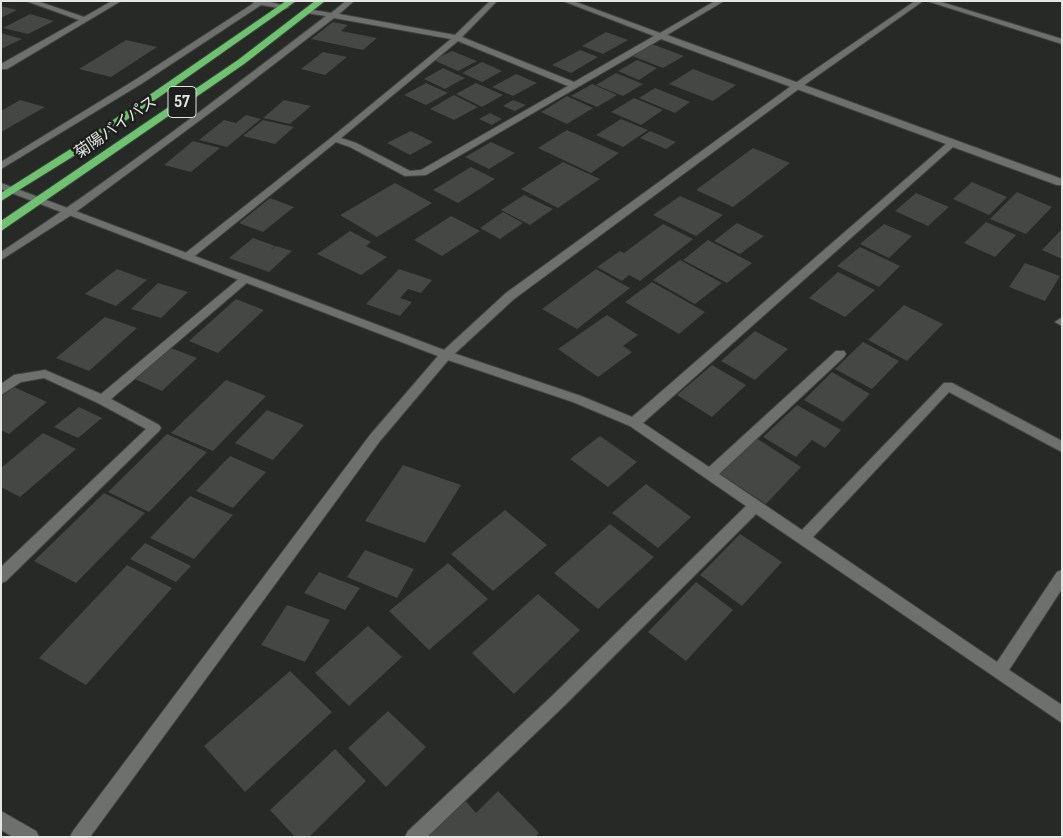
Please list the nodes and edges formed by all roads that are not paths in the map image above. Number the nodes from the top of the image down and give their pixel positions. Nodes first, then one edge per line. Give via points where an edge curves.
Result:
1 (29, 1) edge
2 (118, 1) edge
3 (321, 1) edge
4 (351, 1) edge
5 (494, 1) edge
6 (566, 1) edge
7 (721, 1) edge
8 (920, 1) edge
9 (930, 1) edge
10 (259, 2) edge
11 (288, 4) edge
12 (309, 11) junction
13 (334, 16) junction
14 (85, 20) junction
15 (660, 36) junction
16 (457, 38) junction
17 (1062, 42) edge
18 (1, 66) edge
19 (576, 86) junction
20 (797, 86) junction
21 (335, 139) junction
22 (950, 144) junction
23 (1, 166) edge
24 (1062, 182) edge
25 (1, 186) edge
26 (14, 190) junction
27 (1, 198) edge
28 (40, 200) junction
29 (69, 212) junction
30 (1, 227) edge
31 (1, 257) edge
32 (186, 257) junction
33 (245, 279) junction
34 (446, 354) junction
35 (840, 354) dead end
36 (1, 391) edge
37 (102, 400) junction
38 (634, 423) junction
39 (1062, 446) edge
40 (710, 474) junction
41 (756, 505) junction
42 (804, 537) junction
43 (1062, 576) edge
44 (1, 577) edge
45 (999, 672) junction
46 (1062, 715) edge
47 (1, 820) edge
48 (30, 837) edge
49 (79, 837) edge
50 (414, 837) edge

1 - 14 street
2 - 14 street
3 - 12 highway, 菊陽バイパス / 57
4 - 13 street
5 - 16 street
6 - 15 street
7 - 15 street
8 - 20 street
9 - 17 street
10 - 11 street
10 - 23 street via 138,82
11 - 26 highway, 菊陽バイパス / 57
12 - 13 street
12 - 28 highway, 菊陽バイパス / 57 via 241,62
13 - 16 street
13 - 29 street
14 - 18 street
15 - 19 street
15 - 20 street
16 - 19 street
16 - 21 street
19 - 21 street via 422,173 408,174
20 - 22 street
20 - 34 street via 510,296
21 - 32 street
22 - 24 street
22 - 38 street
25 - 26 street
26 - 27 highway, 菊陽バイパス / 57
26 - 28 street
28 - 29 street
28 - 30 highway, 菊陽バイパス / 57
29 - 31 street
29 - 32 street
32 - 33 street
33 - 34 street
33 - 37 street
34 - 38 street via 578,399
34 - 49 street via 375,438
35 - 40 street
36 - 37 street via 18,378 46,374
37 - 44 street via 156,428
38 - 40 street
39 - 42 street via 948,386
40 - 41 street
41 - 42 street
41 - 50 street via 558,701
42 - 45 street
43 - 45 street
45 - 46 street
47 - 48 street

